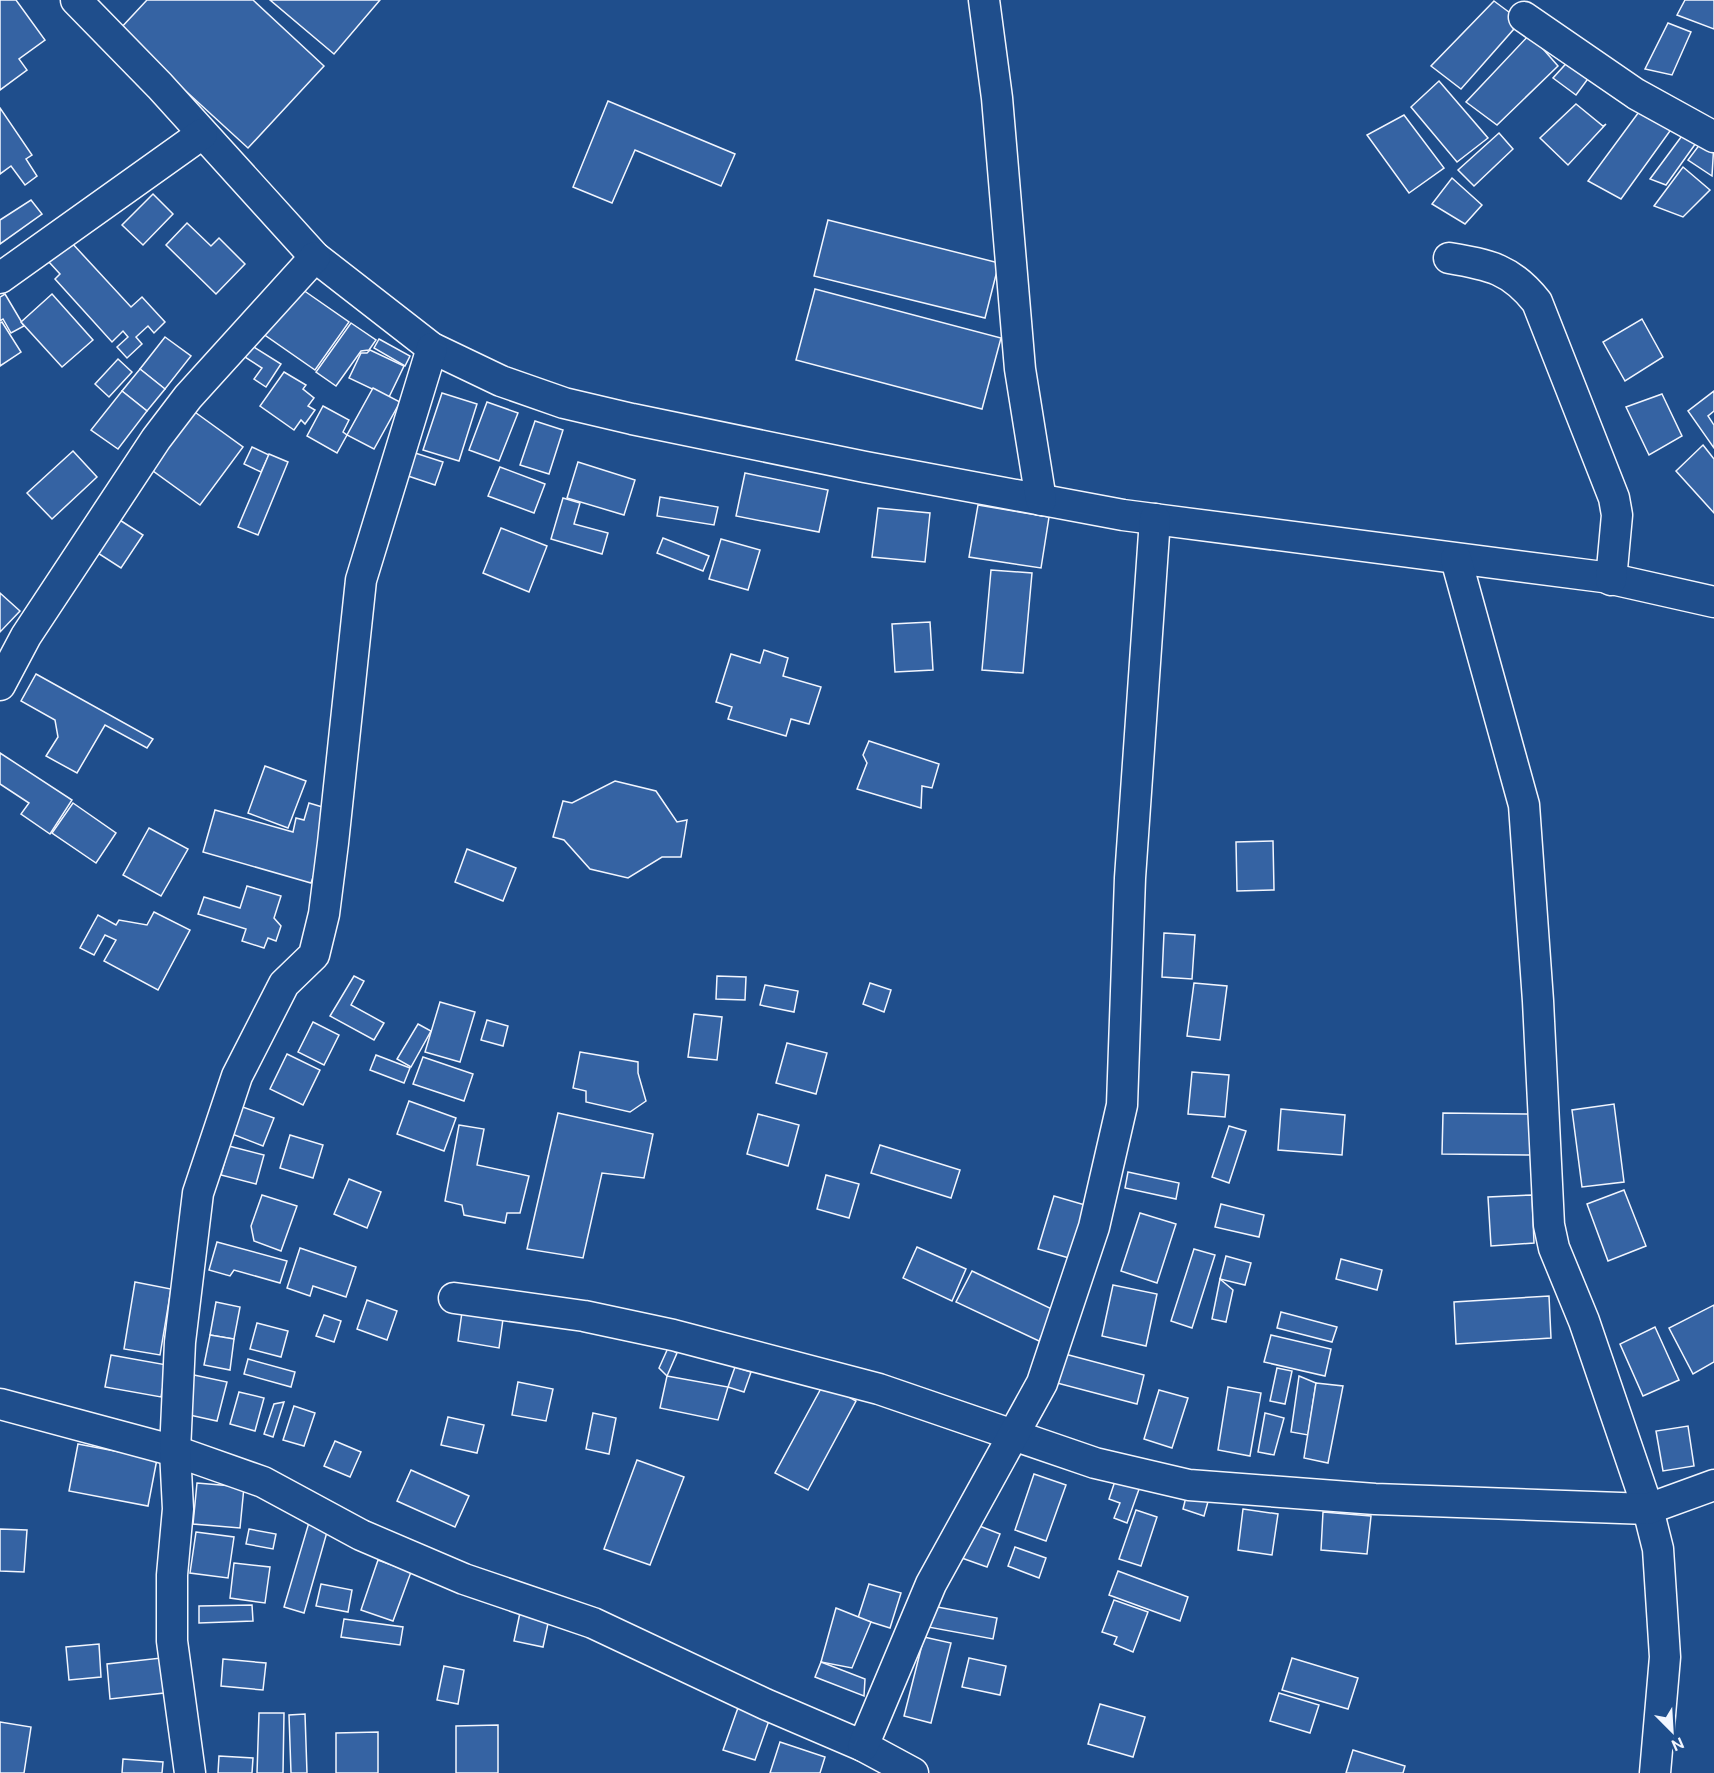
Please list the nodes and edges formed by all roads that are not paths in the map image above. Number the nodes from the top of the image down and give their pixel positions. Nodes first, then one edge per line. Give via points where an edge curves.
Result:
1 (76, 0) edge
2 (987, 8) edge
3 (1524, 16) dead end
4 (202, 134) junction
5 (1714, 136) edge
6 (315, 257) junction
7 (1449, 258) dead end
8 (0, 278) edge
9 (432, 348) junction
10 (1041, 500) junction
11 (1155, 519) junction
12 (1456, 559) junction
13 (1611, 580) junction
14 (1714, 602) edge
15 (0, 685) edge
16 (454, 1298) dead end
17 (0, 1404) edge
18 (1014, 1436) junction
19 (175, 1451) junction
20 (1714, 1485) edge
21 (1648, 1509) junction
22 (863, 1746) junction
23 (905, 1771) edge
24 (190, 1773) edge
25 (1655, 1773) edge

1 - 4 street
2 - 10 street via 1020,369
3 - 5 street via 1636,94
4 - 6 street
4 - 8 street
6 - 9 street
6 - 15 street via 188,397 156,439 26,636
7 - 13 street via 1483,264 1520,280 1537,302 1614,498 1617,515
9 - 10 street via 501,381 564,403
9 - 19 street via 361,580 329,879 314,955 284,984 237,1076 198,1193 180,1342
10 - 11 street
11 - 12 street
11 - 18 street via 1130,878 1122,1105 1094,1227 1066,1314 1042,1383
12 - 13 street
12 - 21 street via 1524,805 1549,1225
13 - 14 street
16 - 18 street via 584,1316 673,1335 879,1389
17 - 19 street
18 - 21 street via 1126,1472 1190,1485 1376,1499
18 - 22 street via 920,1607
19 - 22 street via 263,1482 361,1535 464,1579 593,1623
19 - 24 street via 178,1509 172,1641
20 - 21 street
21 - 25 street via 1658,1549 1665,1657
22 - 23 street

